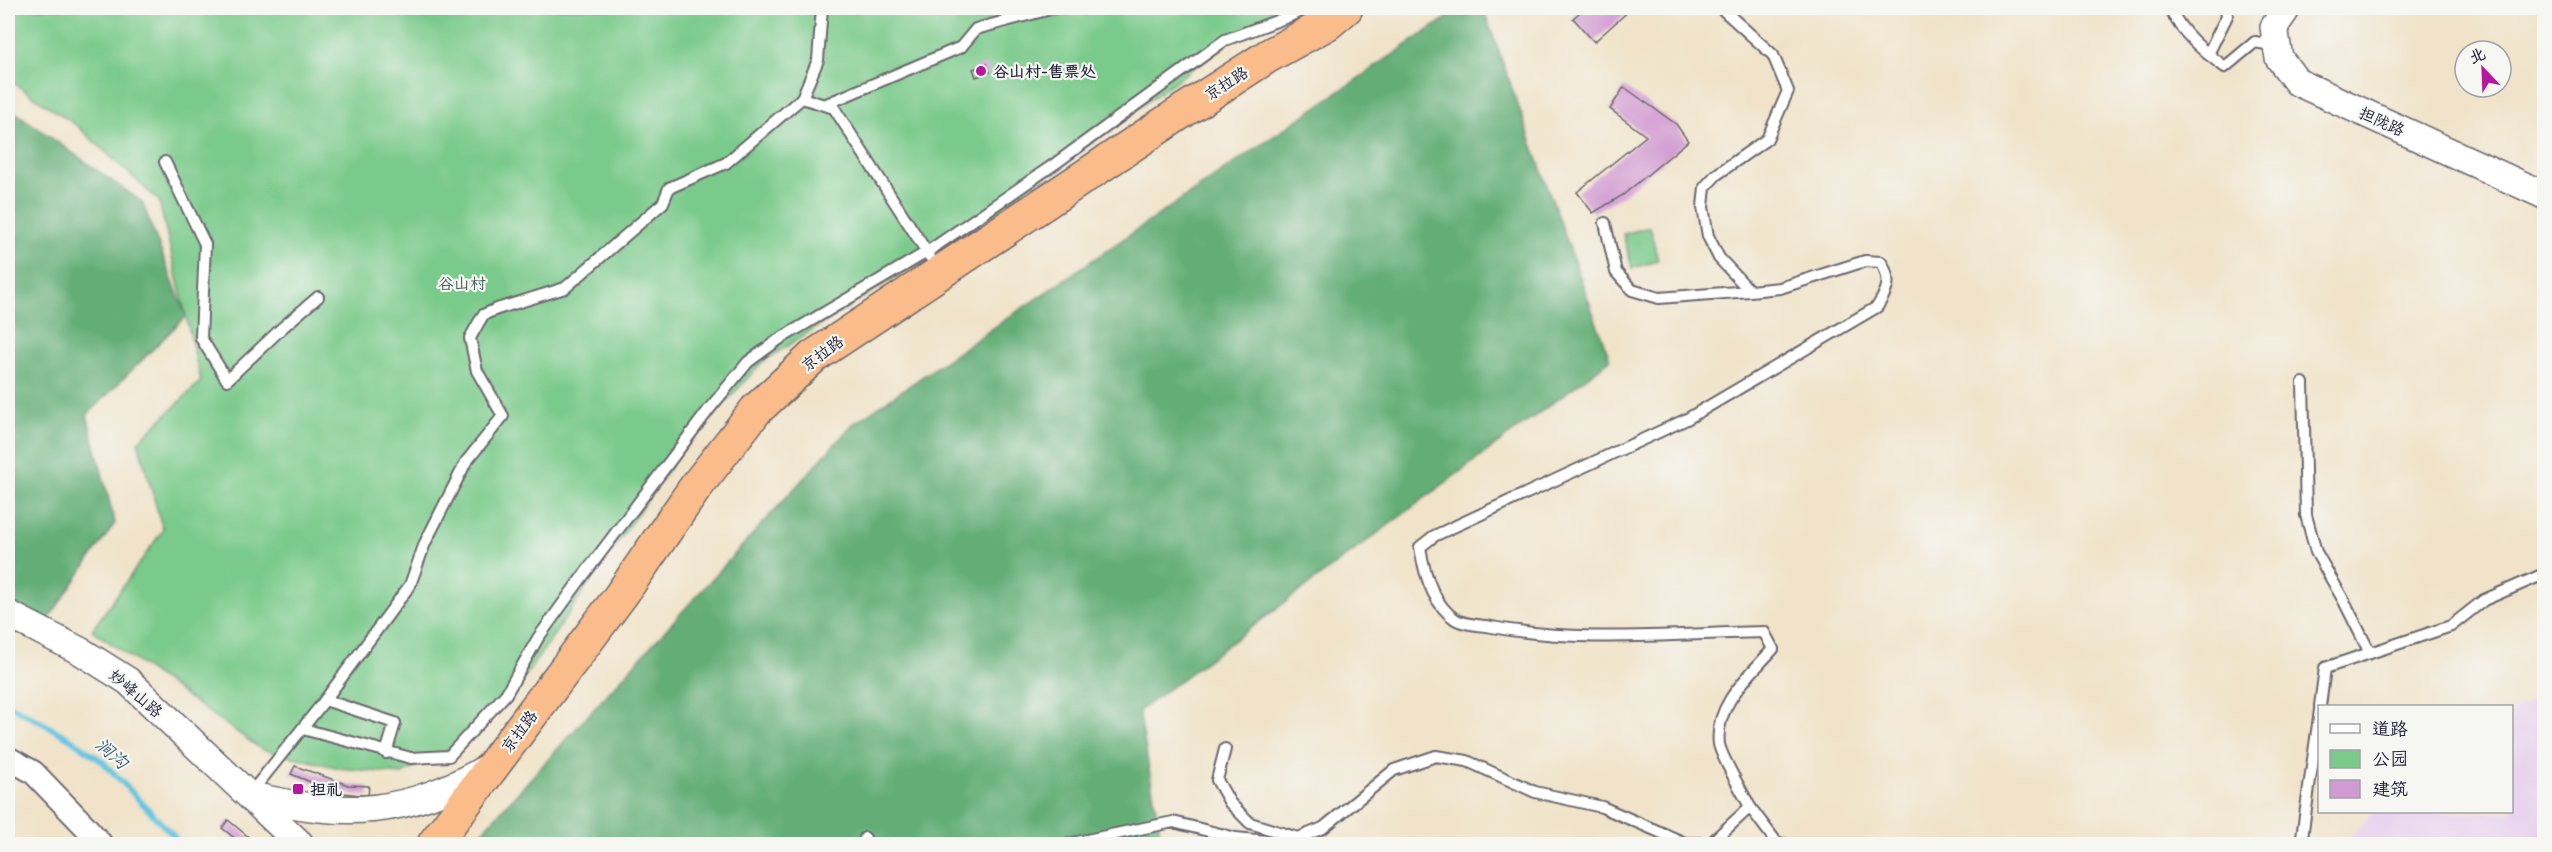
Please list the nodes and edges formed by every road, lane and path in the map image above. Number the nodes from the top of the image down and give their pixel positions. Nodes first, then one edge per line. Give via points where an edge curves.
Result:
1 (822, 8) edge
2 (1054, 8) edge
3 (1306, 8) edge
4 (1346, 8) edge
5 (1721, 8) edge
6 (2170, 8) edge
7 (2226, 8) edge
8 (2286, 8) edge
9 (2276, 46) junction
10 (2208, 54) junction
11 (802, 98) junction
12 (824, 105) junction
13 (165, 162) dead end
14 (2544, 195) edge
15 (1605, 223) dead end
16 (934, 262) junction
17 (1750, 291) junction
18 (318, 297) dead end
19 (2303, 383) dead end
20 (2544, 574) edge
21 (8, 614) edge
22 (2370, 653) junction
23 (325, 700) junction
24 (2320, 705) edge
25 (2318, 722) edge
26 (303, 729) junction
27 (1226, 749) dead end
28 (386, 753) junction
29 (8, 758) edge
30 (494, 764) junction
31 (249, 795) junction
32 (1750, 807) junction
33 (1298, 838) junction
34 (101, 844) edge
35 (300, 844) edge
36 (434, 844) edge
37 (1068, 844) edge
38 (1779, 844) edge
39 (2301, 844) edge

1 - 11 lane via 818,60
2 - 12 lane via 976,29 961,47
3 - 16 lane via 1225,40 1056,163
4 - 16 highway, 京拉路
5 - 17 lane via 1773,55 1788,91 1767,139 1705,187 1703,207 1708,236 1719,258
6 - 10 lane via 2177,23
7 - 10 lane via 2227,16
8 - 9 street via 2274,27
9 - 10 lane via 2255,42 2225,67
9 - 14 street, 担陇路 via 2278,58 2297,82
11 - 12 lane
11 - 23 lane via 726,163 669,188 663,203 565,288 483,315 470,338 477,371 503,416 466,462 425,543 410,585
12 - 16 lane via 834,108
13 - 18 lane via 205,244 201,338 227,380
15 - 17 lane via 1616,272 1632,290 1659,298
16 - 28 lane via 778,340 748,363 574,588 538,638 506,694 449,756 411,758
16 - 30 highway, 京拉路 via 813,357 756,410
17 - 32 lane via 1780,288 1865,261 1881,262 1888,273 1889,288 1877,308 1688,418 1434,536 1420,547 1423,569 1436,597 1456,620 1507,630 1596,639 1764,632 1773,649 1735,691 1720,721 1719,746
19 - 22 lane via 2306,515 2316,552
20 - 22 lane via 2484,600 2451,626
21 - 31 street, 妙峰山路 via 128,681
22 - 24 lane via 2325,668
23 - 26 lane
23 - 28 lane via 395,723
25 - 39 lane
26 - 28 lane
26 - 31 lane
27 - 33 lane via 1217,780 1230,803 1250,823
29 - 34 street via 33,772
30 - 31 street via 438,794 375,810 323,810
30 - 36 highway, 京拉路
31 - 35 street, 妙峰山路
32 - 33 lane via 1711,843 1685,843 1602,807 1535,792 1467,761 1436,756 1394,770 1323,828
32 - 38 lane
33 - 37 lane via 1286,843 1236,838 1173,822

